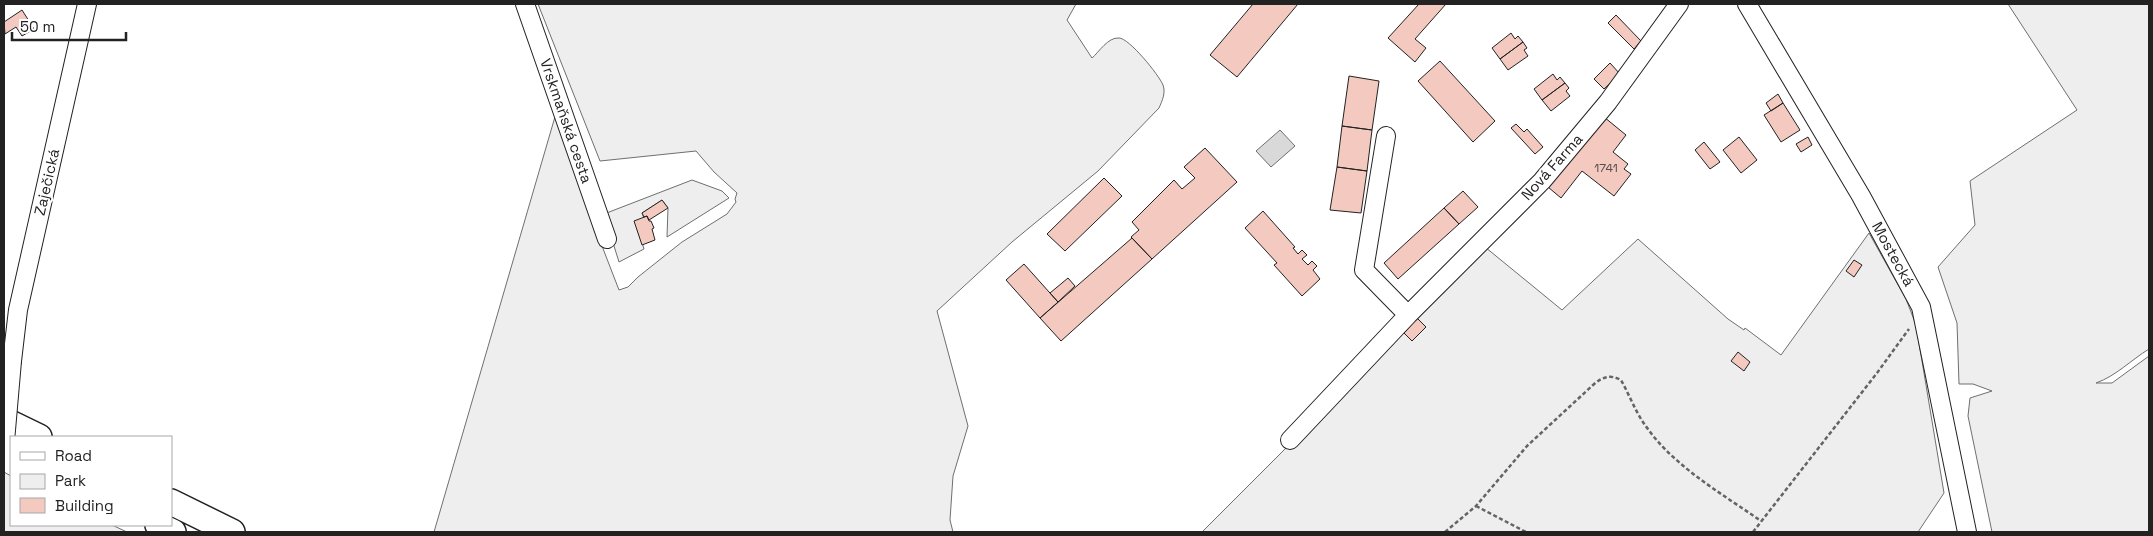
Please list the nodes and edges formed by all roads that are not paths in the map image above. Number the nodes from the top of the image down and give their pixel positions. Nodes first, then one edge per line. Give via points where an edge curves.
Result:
1 (87, 4) edge
2 (525, 4) edge
3 (1679, 4) edge
4 (1747, 4) edge
5 (1386, 136) dead end
6 (607, 239) dead end
7 (1408, 315) junction
8 (4, 420) edge
9 (37, 436) edge
10 (1290, 440) dead end
11 (4, 453) edge
12 (172, 502) edge
13 (160, 526) edge
14 (173, 532) edge
15 (232, 532) edge
16 (1966, 532) edge

1 - 11 street, Zaječická, bridge via 18,310
2 - 6 street, Vrskmaňská cesta
3 - 7 street, Nová Farma via 1608,102 1542,181
4 - 16 street, Mostecká via 1861,196 1922,307
5 - 7 street via 1364,270
7 - 10 street, Nová Farma
8 - 9 highway
12 - 15 highway
13 - 14 highway

